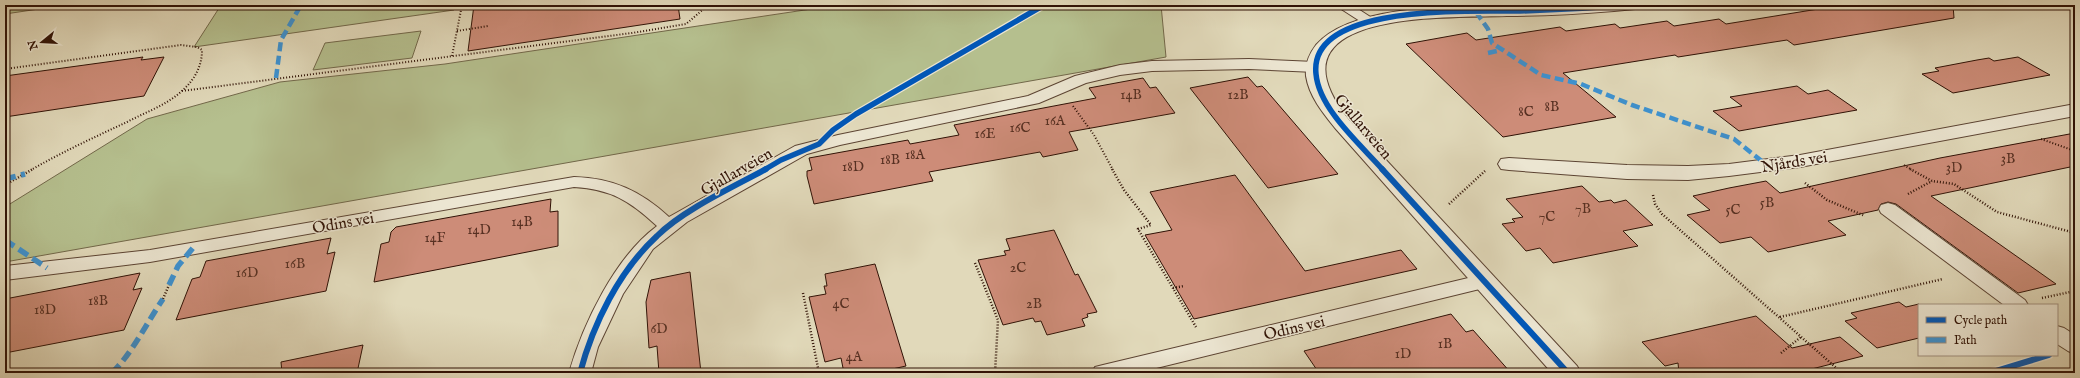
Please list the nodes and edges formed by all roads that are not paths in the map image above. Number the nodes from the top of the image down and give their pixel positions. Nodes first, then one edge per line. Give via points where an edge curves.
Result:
1 (1342, 5) edge
2 (1629, 5) edge
3 (1368, 20) junction
4 (1315, 67) junction
5 (2075, 110) edge
6 (1508, 164) road end
7 (1888, 209) dead end
8 (668, 226) junction
9 (5, 273) edge
10 (1485, 281) junction
11 (2017, 304) edge
12 (2058, 334) edge
13 (2075, 346) edge
14 (580, 373) edge
15 (1103, 373) edge
16 (1568, 373) edge

1 - 3 lane
2 - 3 street via 1406,15
3 - 4 street via 1332,38 1323,47
4 - 8 lane, Gjallarveien via 1249,64 1152,66 1100,74 1020,103 838,140 801,150
4 - 10 street, Gjallarveien via 1319,90 1332,111
5 - 6 street, Njårds vei via 1780,164 1705,172 1647,173
7 - 11 lane
8 - 9 lane, Odins vei via 642,202 623,190 592,182 574,182 150,256
8 - 14 lane, Gjallarveien via 646,245 625,273 587,346
10 - 15 lane, Odins vei
10 - 16 street, Gjallarveien
12 - 13 lane

